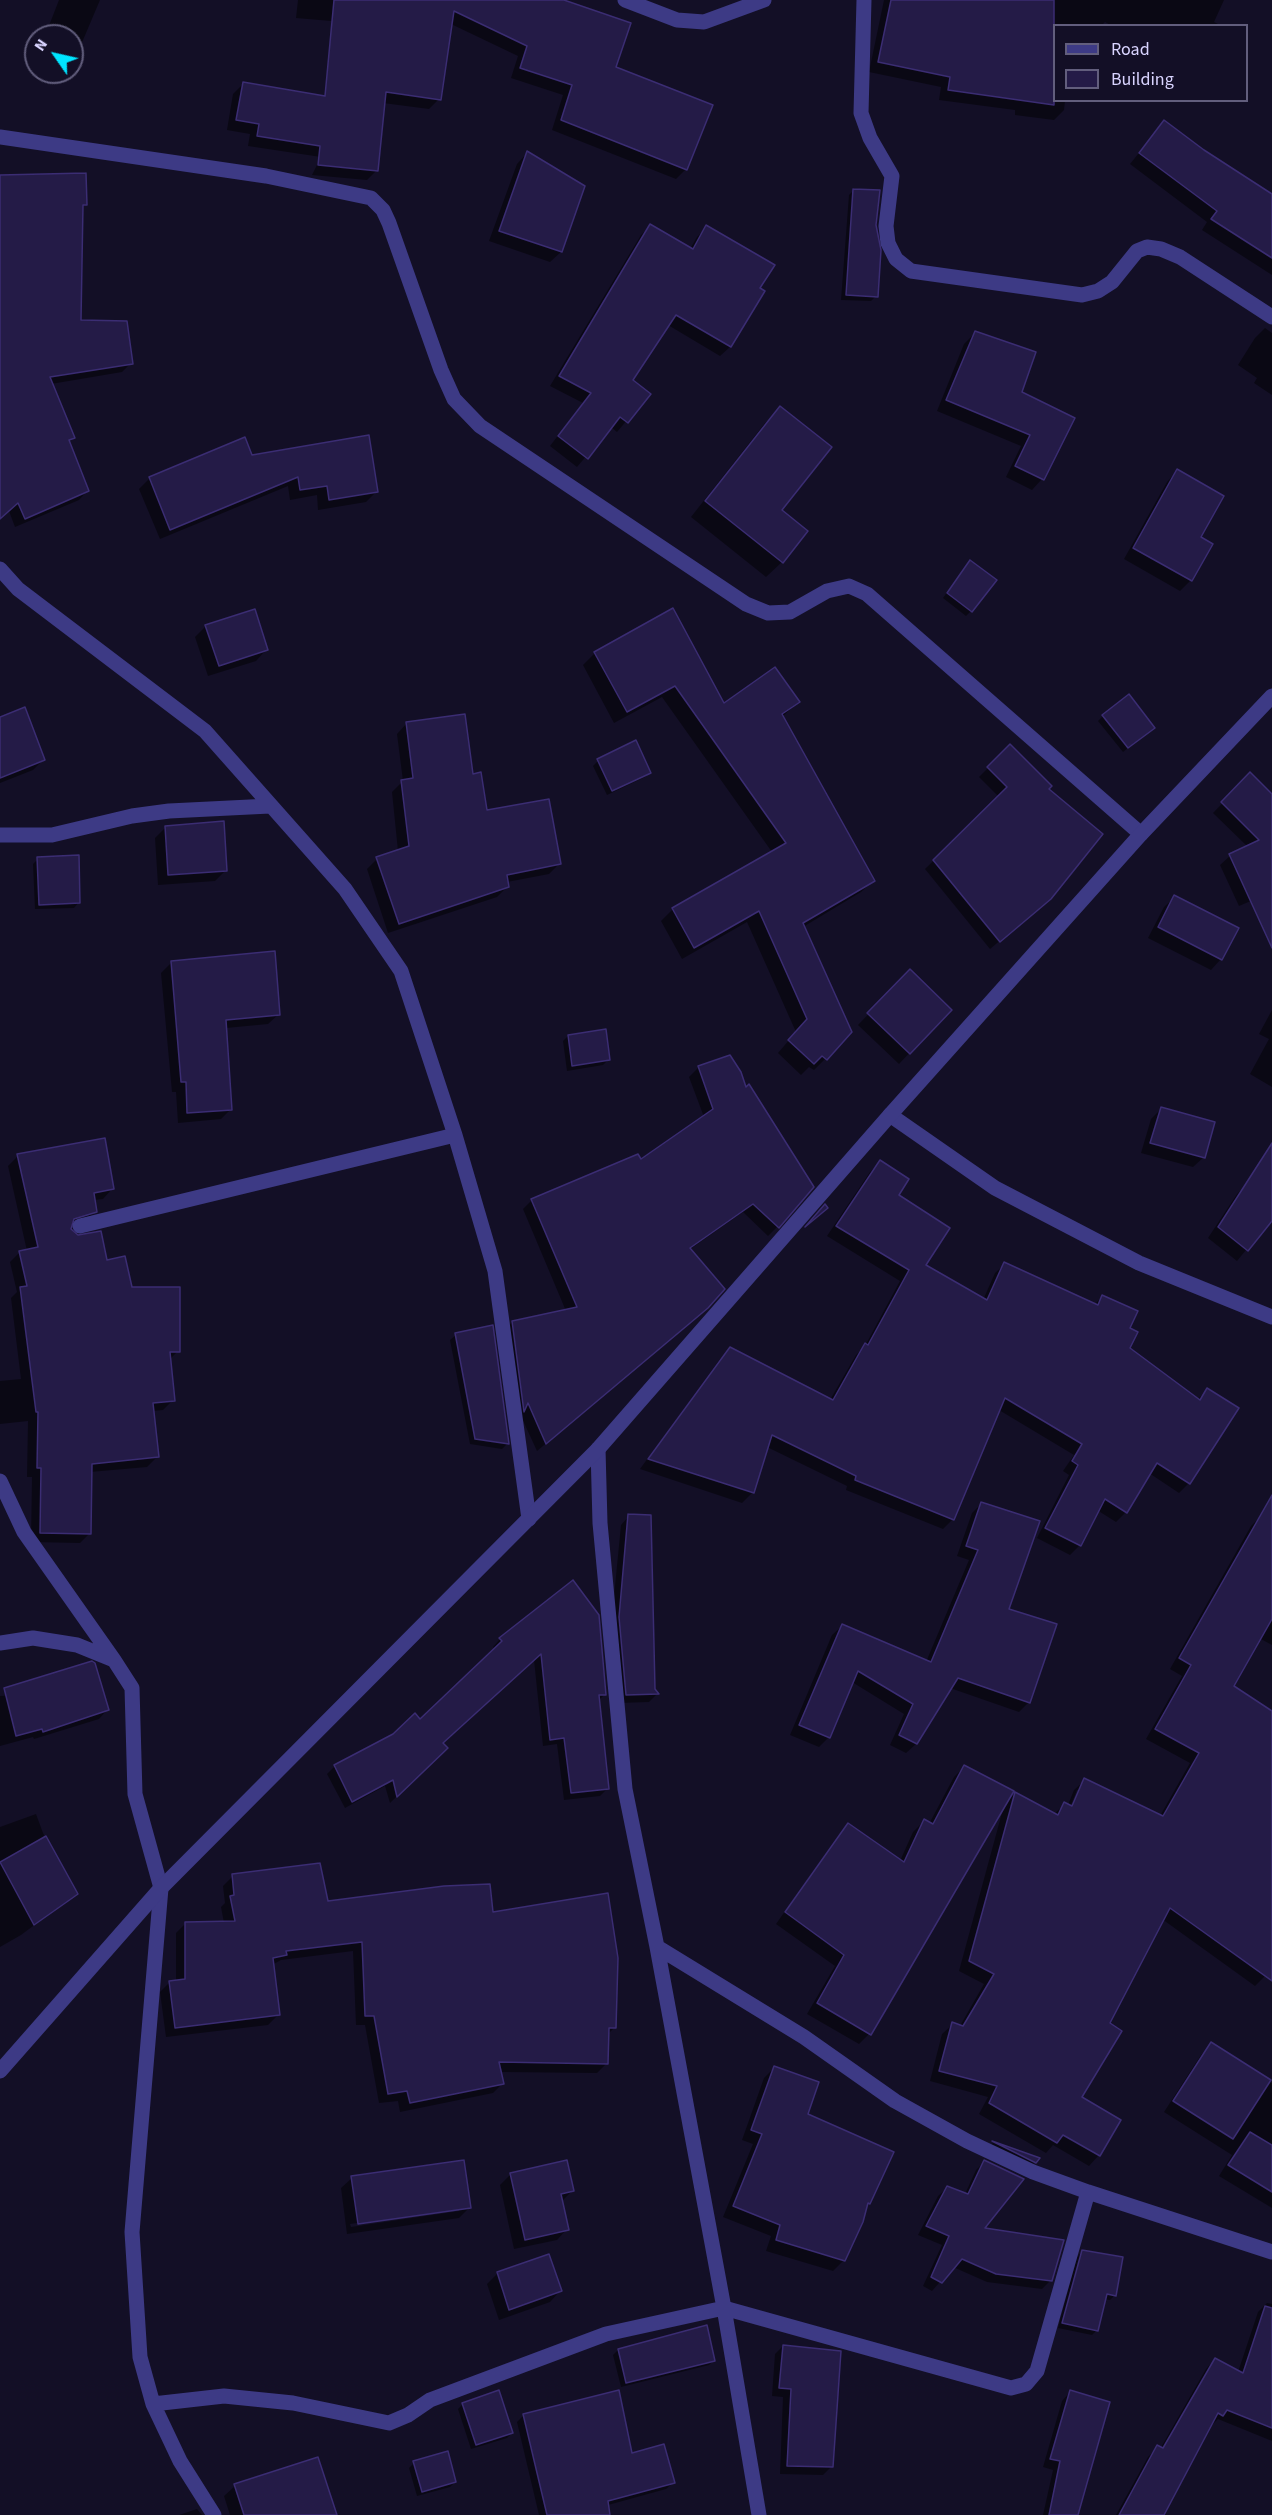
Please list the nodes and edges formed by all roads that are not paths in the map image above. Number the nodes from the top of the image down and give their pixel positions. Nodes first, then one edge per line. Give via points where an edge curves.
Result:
1 (626, 0) edge
2 (764, 0) edge
3 (864, 0) edge
4 (0, 137) edge
5 (1272, 317) edge
6 (0, 569) edge
7 (1272, 696) edge
8 (270, 806) junction
9 (1141, 834) junction
10 (0, 836) edge
11 (890, 1115) junction
12 (455, 1135) junction
13 (80, 1227) dead end
14 (1272, 1317) edge
15 (598, 1449) junction
16 (0, 1481) edge
17 (529, 1519) junction
18 (0, 1643) edge
19 (114, 1660) junction
20 (161, 1888) junction
21 (657, 1947) junction
22 (0, 2071) edge
23 (1088, 2192) junction
24 (1272, 2252) edge
25 (724, 2308) junction
26 (153, 2404) junction
27 (214, 2515) edge
28 (759, 2515) edge

1 - 2 street via 677,20 704,22
3 - 5 street via 861,113 892,176 886,226 888,243 903,265 911,271 1082,295 1112,282 1137,251 1147,247 1180,257
4 - 9 street via 266,177 371,198 389,223 454,399 480,426 746,604 768,614 790,612 827,591 849,586 867,594
6 - 8 street via 18,589 205,731
7 - 9 street
8 - 10 street via 169,811 52,835
8 - 12 street via 345,889 401,971
9 - 11 street
11 - 14 street via 995,1188 1139,1263
11 - 15 street
12 - 13 street
12 - 17 street via 495,1271
15 - 17 street
15 - 21 street via 600,1523 625,1789
16 - 19 street via 24,1532
17 - 20 street
18 - 19 street via 33,1638 77,1645
19 - 20 street via 132,1688 135,1794
20 - 22 street
20 - 26 street via 132,2232 140,2357
21 - 23 street via 804,2037 896,2101 967,2141
21 - 25 street
23 - 24 street
23 - 25 street via 1037,2371 1026,2384 1011,2388
25 - 26 street via 606,2334 430,2400 389,2423 293,2403 224,2396
25 - 28 street
26 - 27 street via 180,2461

